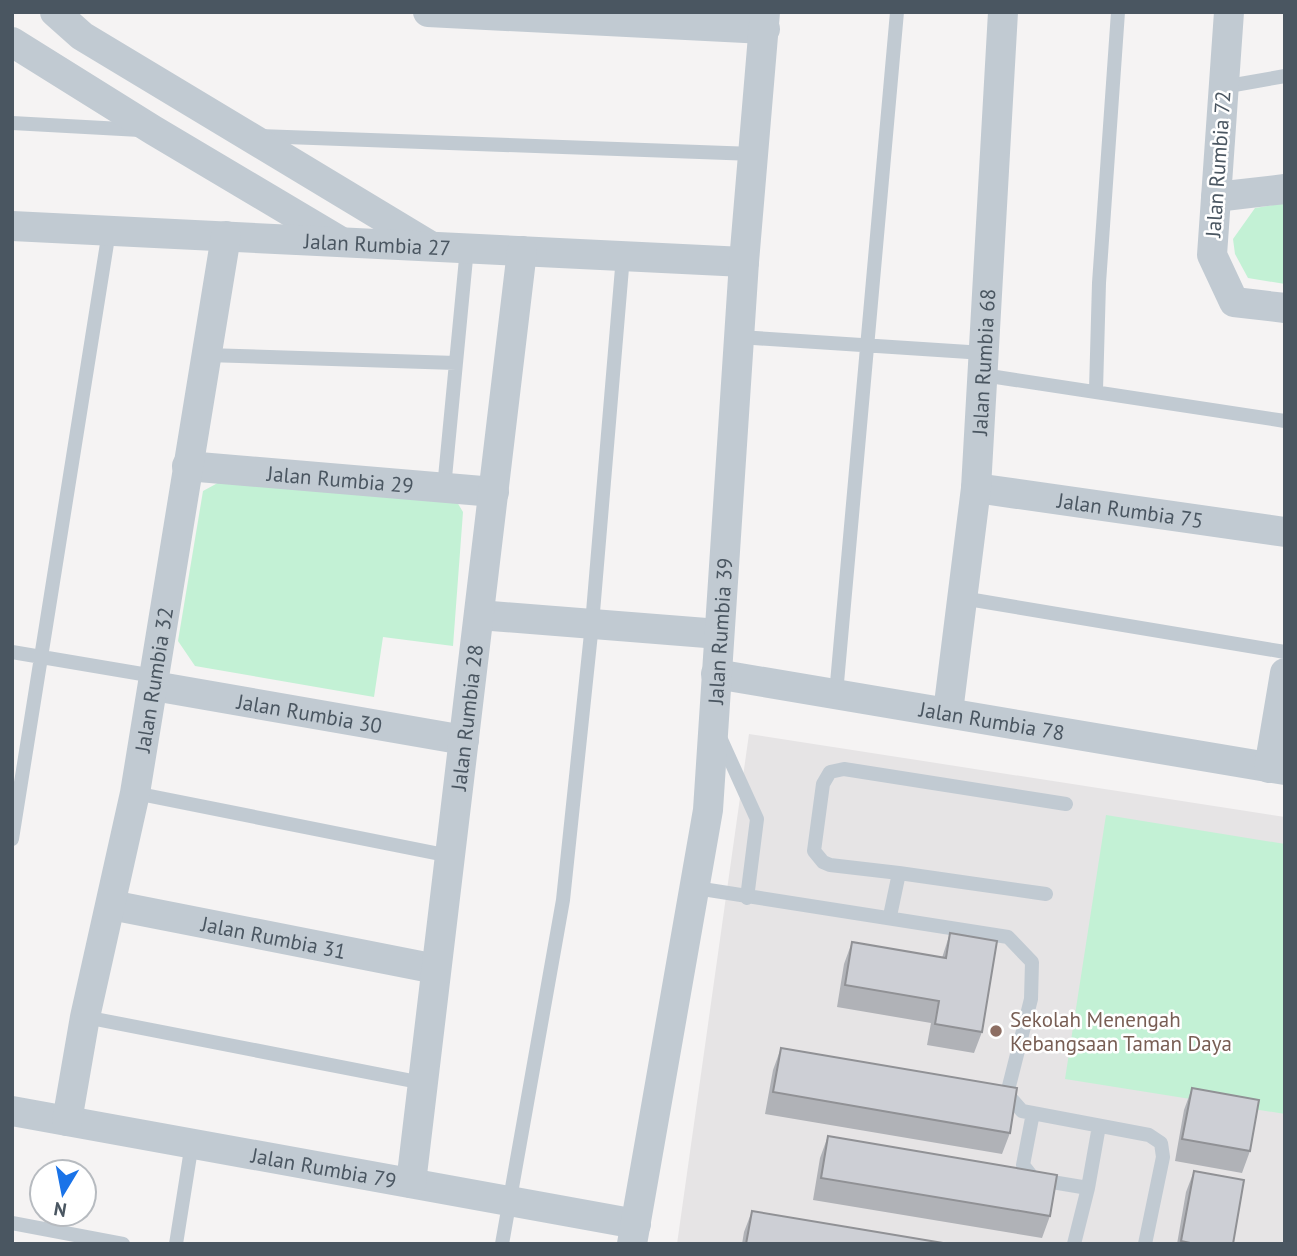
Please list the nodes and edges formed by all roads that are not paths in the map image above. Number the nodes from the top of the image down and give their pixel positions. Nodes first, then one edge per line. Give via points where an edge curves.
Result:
1 (55, 12) edge
2 (428, 12) edge
3 (897, 12) edge
4 (1003, 12) edge
5 (1118, 12) edge
6 (1229, 12) edge
7 (765, 21) edge
8 (12, 42) edge
9 (1285, 76) edge
10 (1223, 87) junction
11 (215, 117) junction
12 (12, 123) edge
13 (153, 130) junction
14 (245, 135) junction
15 (191, 152) junction
16 (754, 154) junction
17 (1285, 189) edge
18 (1216, 197) junction
19 (12, 226) edge
20 (109, 231) junction
21 (226, 236) junction
22 (341, 242) junction
23 (431, 246) junction
24 (467, 248) junction
25 (522, 251) junction
26 (623, 256) junction
27 (744, 261) junction
28 (1285, 309) edge
29 (739, 337) junction
30 (869, 346) junction
31 (206, 355) junction
32 (456, 363) junction
33 (984, 364) junction
34 (1096, 390) junction
35 (1285, 421) edge
36 (187, 466) junction
37 (443, 488) junction
38 (976, 488) junction
39 (494, 492) junction
40 (1285, 532) edge
41 (962, 598) junction
42 (479, 615) junction
43 (592, 624) junction
44 (719, 634) junction
45 (12, 652) edge
46 (1285, 652) edge
47 (42, 657) junction
48 (1285, 673) edge
49 (716, 674) junction
50 (154, 681) junction
51 (836, 694) junction
52 (948, 712) junction
53 (715, 726) junction
54 (464, 740) junction
55 (1277, 769) edge
56 (135, 793) junction
57 (1066, 804) dead end
58 (12, 839) edge
59 (450, 856) junction
60 (899, 873) junction
61 (696, 888) junction
62 (1046, 894) dead end
63 (747, 898) junction
64 (111, 905) junction
65 (890, 916) junction
66 (436, 969) junction
67 (85, 1017) junction
68 (423, 1083) junction
69 (12, 1111) edge
70 (1033, 1113) junction
71 (67, 1121) junction
72 (1099, 1126) junction
73 (192, 1143) junction
74 (411, 1183) junction
75 (1088, 1188) junction
76 (509, 1200) junction
77 (12, 1223) edge
78 (634, 1234) edge
79 (123, 1244) edge
80 (176, 1244) edge
81 (502, 1244) edge
82 (1074, 1244) edge
83 (1145, 1244) edge

1 - 11 street via 82,36
2 - 7 street
3 - 30 lane
4 - 33 street, Jalan Rumbia 68
5 - 34 lane
6 - 10 street, Jalan Rumbia 72
7 - 16 street, Jalan Rumbia 39
8 - 13 street
9 - 10 lane
10 - 18 street, Jalan Rumbia 72
11 - 14 street
11 - 15 street
12 - 13 lane
13 - 15 street
14 - 16 lane
14 - 23 street
15 - 22 street
16 - 27 street, Jalan Rumbia 39
17 - 18 street
18 - 28 street, Jalan Rumbia 72 via 1212,255 1234,302
19 - 20 street, Jalan Rumbia 27
20 - 21 street, Jalan Rumbia 27
20 - 47 lane
21 - 22 street, Jalan Rumbia 27
21 - 31 street, Jalan Rumbia 32
22 - 23 street, Jalan Rumbia 27
23 - 24 street, Jalan Rumbia 27
24 - 25 street, Jalan Rumbia 27
24 - 32 lane
25 - 26 street, Jalan Rumbia 27
25 - 39 street, Jalan Rumbia 28
26 - 27 street, Jalan Rumbia 27
26 - 43 lane
27 - 29 street, Jalan Rumbia 39
29 - 30 lane
29 - 44 street, Jalan Rumbia 39
30 - 33 lane
30 - 51 lane
31 - 32 lane
31 - 36 street, Jalan Rumbia 32
32 - 37 lane
33 - 34 lane
33 - 38 street, Jalan Rumbia 68
34 - 35 lane
36 - 37 street, Jalan Rumbia 29
36 - 50 street, Jalan Rumbia 32
37 - 39 street, Jalan Rumbia 29
38 - 40 street, Jalan Rumbia 75
38 - 41 street, Jalan Rumbia 68
39 - 42 street, Jalan Rumbia 28
41 - 46 lane
41 - 52 street, Jalan Rumbia 68
42 - 43 street
42 - 54 street, Jalan Rumbia 28
43 - 44 street
43 - 76 lane via 563,900
44 - 49 street, Jalan Rumbia 39
45 - 47 lane
47 - 50 lane
47 - 58 lane
48 - 55 street, Jalan Rumbia 78
49 - 51 street, Jalan Rumbia 78
49 - 53 street, Jalan Rumbia 39
50 - 54 street, Jalan Rumbia 30
50 - 56 street, Jalan Rumbia 32
51 - 52 street, Jalan Rumbia 78
52 - 55 street, Jalan Rumbia 78
53 - 61 street, Jalan Rumbia 39
53 - 63 lane via 757,818
54 - 59 street, Jalan Rumbia 28
56 - 59 lane
56 - 64 street, Jalan Rumbia 32
57 - 60 lane via 844,769 830,772 823,784 814,844 818,858 830,864
59 - 66 street, Jalan Rumbia 28
60 - 62 lane
60 - 65 lane
61 - 63 lane
61 - 78 street, Jalan Rumbia 39
63 - 65 lane
64 - 66 street, Jalan Rumbia 31
64 - 67 street, Jalan Rumbia 32
65 - 70 lane via 1008,937 1032,962 1031,999 1007,1094 1022,1111
66 - 68 street, Jalan Rumbia 28
67 - 68 lane
67 - 71 street, Jalan Rumbia 32
68 - 74 street, Jalan Rumbia 28
69 - 71 street, Jalan Rumbia 79
70 - 72 lane
70 - 75 lane via 1023,1165 1034,1179
71 - 73 street, Jalan Rumbia 79
72 - 75 lane
72 - 83 lane via 1149,1135 1164,1150
73 - 74 street, Jalan Rumbia 79
73 - 80 lane
74 - 76 street, Jalan Rumbia 79
75 - 82 lane
76 - 78 street, Jalan Rumbia 79
76 - 81 lane
77 - 79 lane

